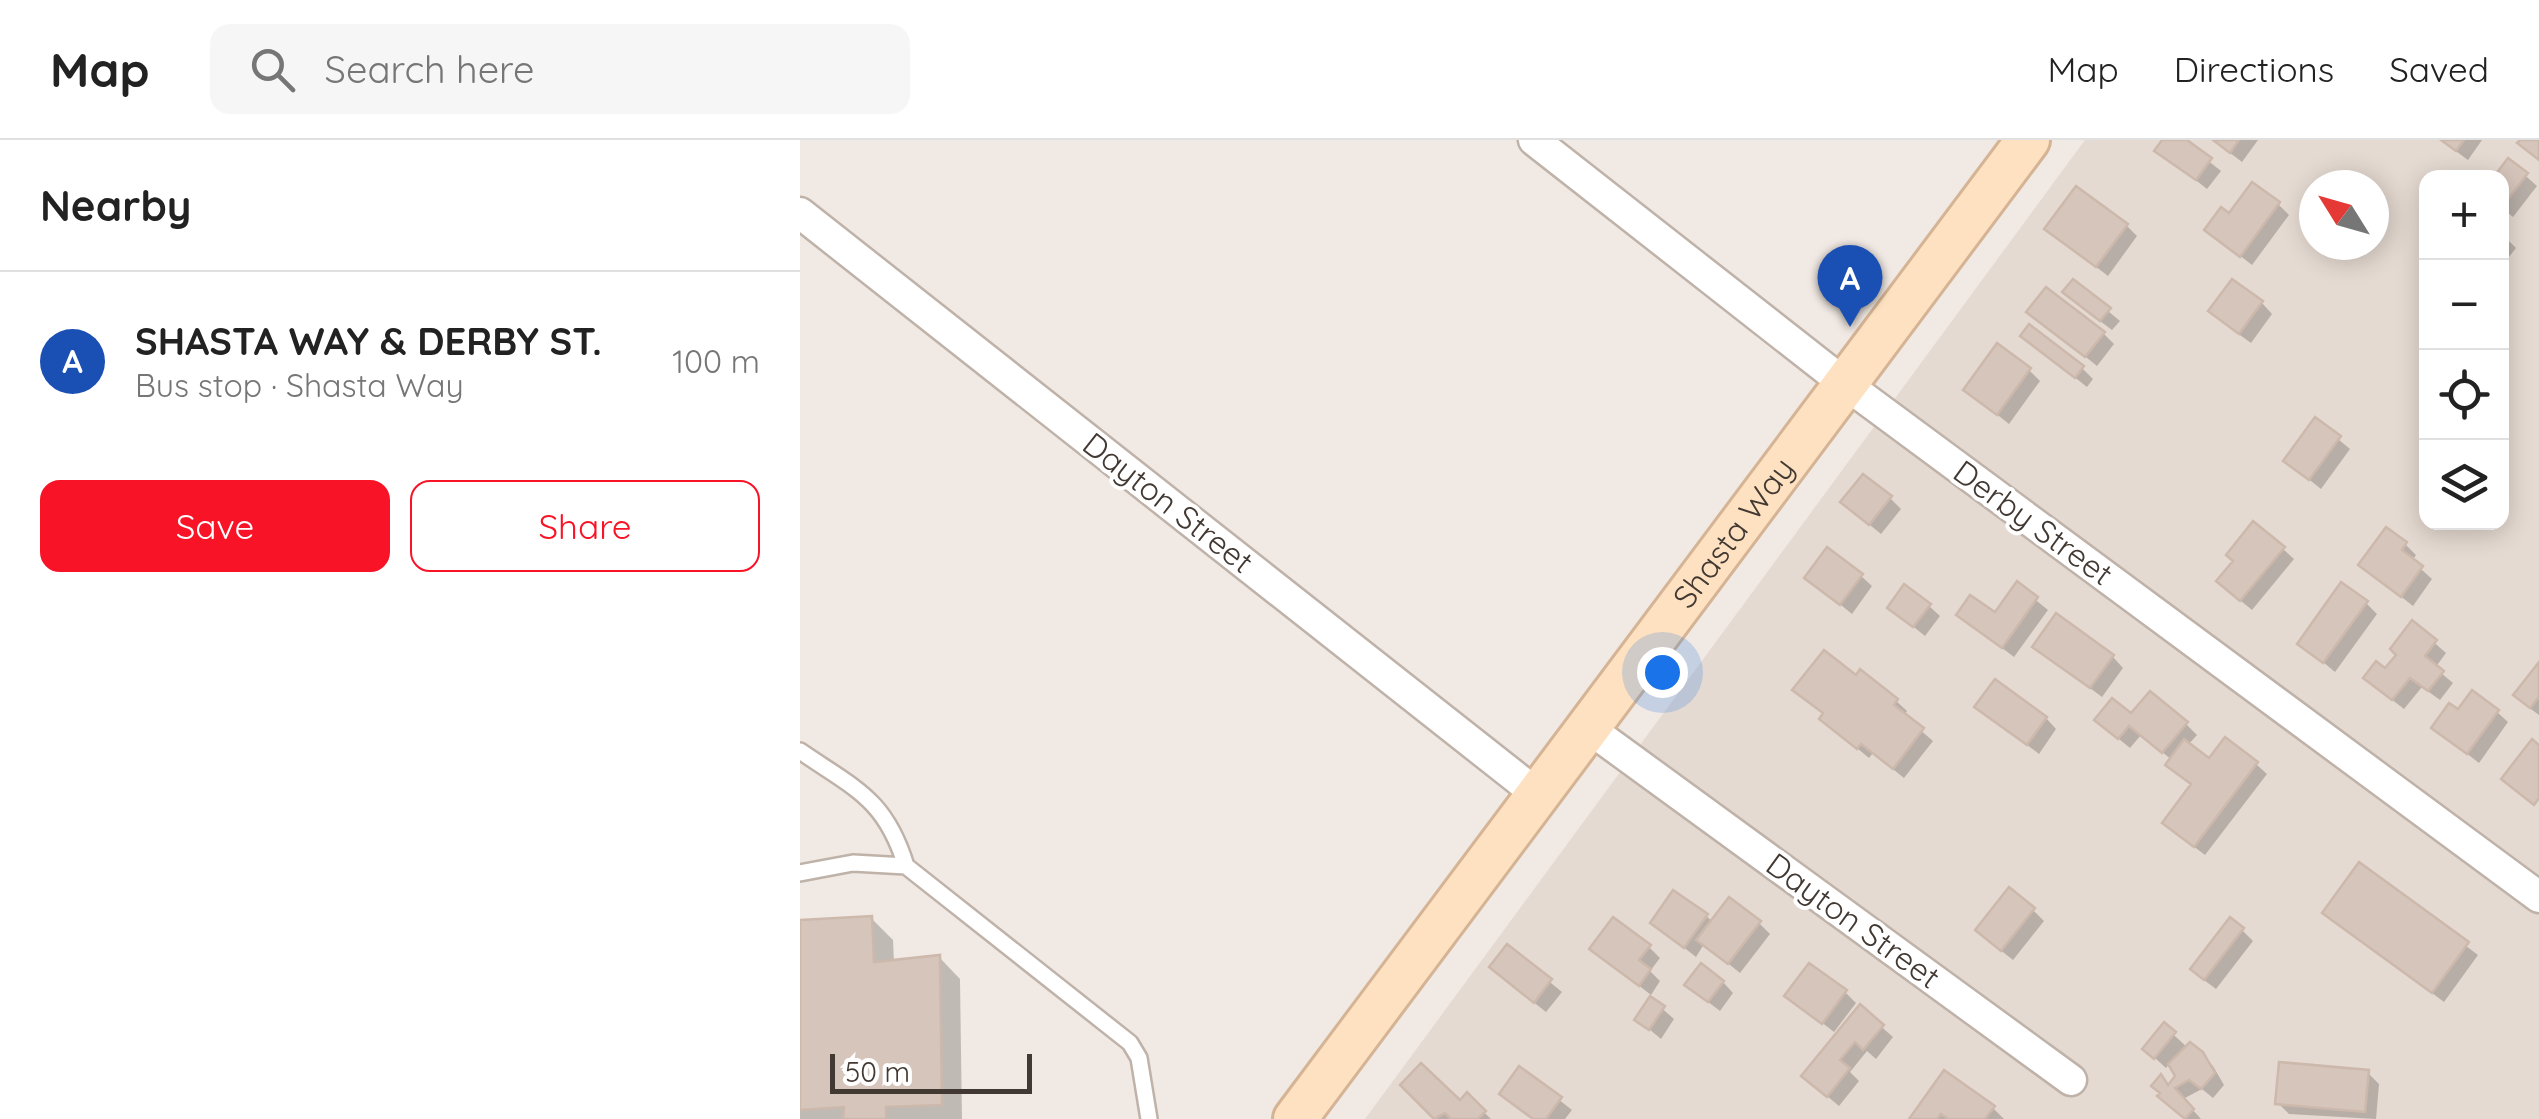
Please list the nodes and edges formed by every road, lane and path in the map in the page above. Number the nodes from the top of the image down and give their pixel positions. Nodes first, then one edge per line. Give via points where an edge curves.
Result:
1 (1534, 140) edge
2 (2028, 140) edge
3 (800, 213) edge
4 (1844, 383) junction
5 (1587, 727) junction
6 (800, 752) edge
7 (1537, 794) junction
8 (906, 866) junction
9 (800, 873) edge
10 (2539, 897) edge
11 (2071, 1080) dead end
12 (1149, 1119) edge
13 (1295, 1119) edge

1 - 4 street, Derby Street
2 - 4 main road, Shasta Way
3 - 7 street, Dayton Street
4 - 5 main road, Shasta Way
4 - 10 street, Derby Street
5 - 7 main road, Shasta Way
5 - 11 street, Dayton Street
6 - 8 lane via 884,814
7 - 13 main road, Shasta Way
8 - 9 lane via 853,862
8 - 12 lane via 1130,1043 1139,1058

